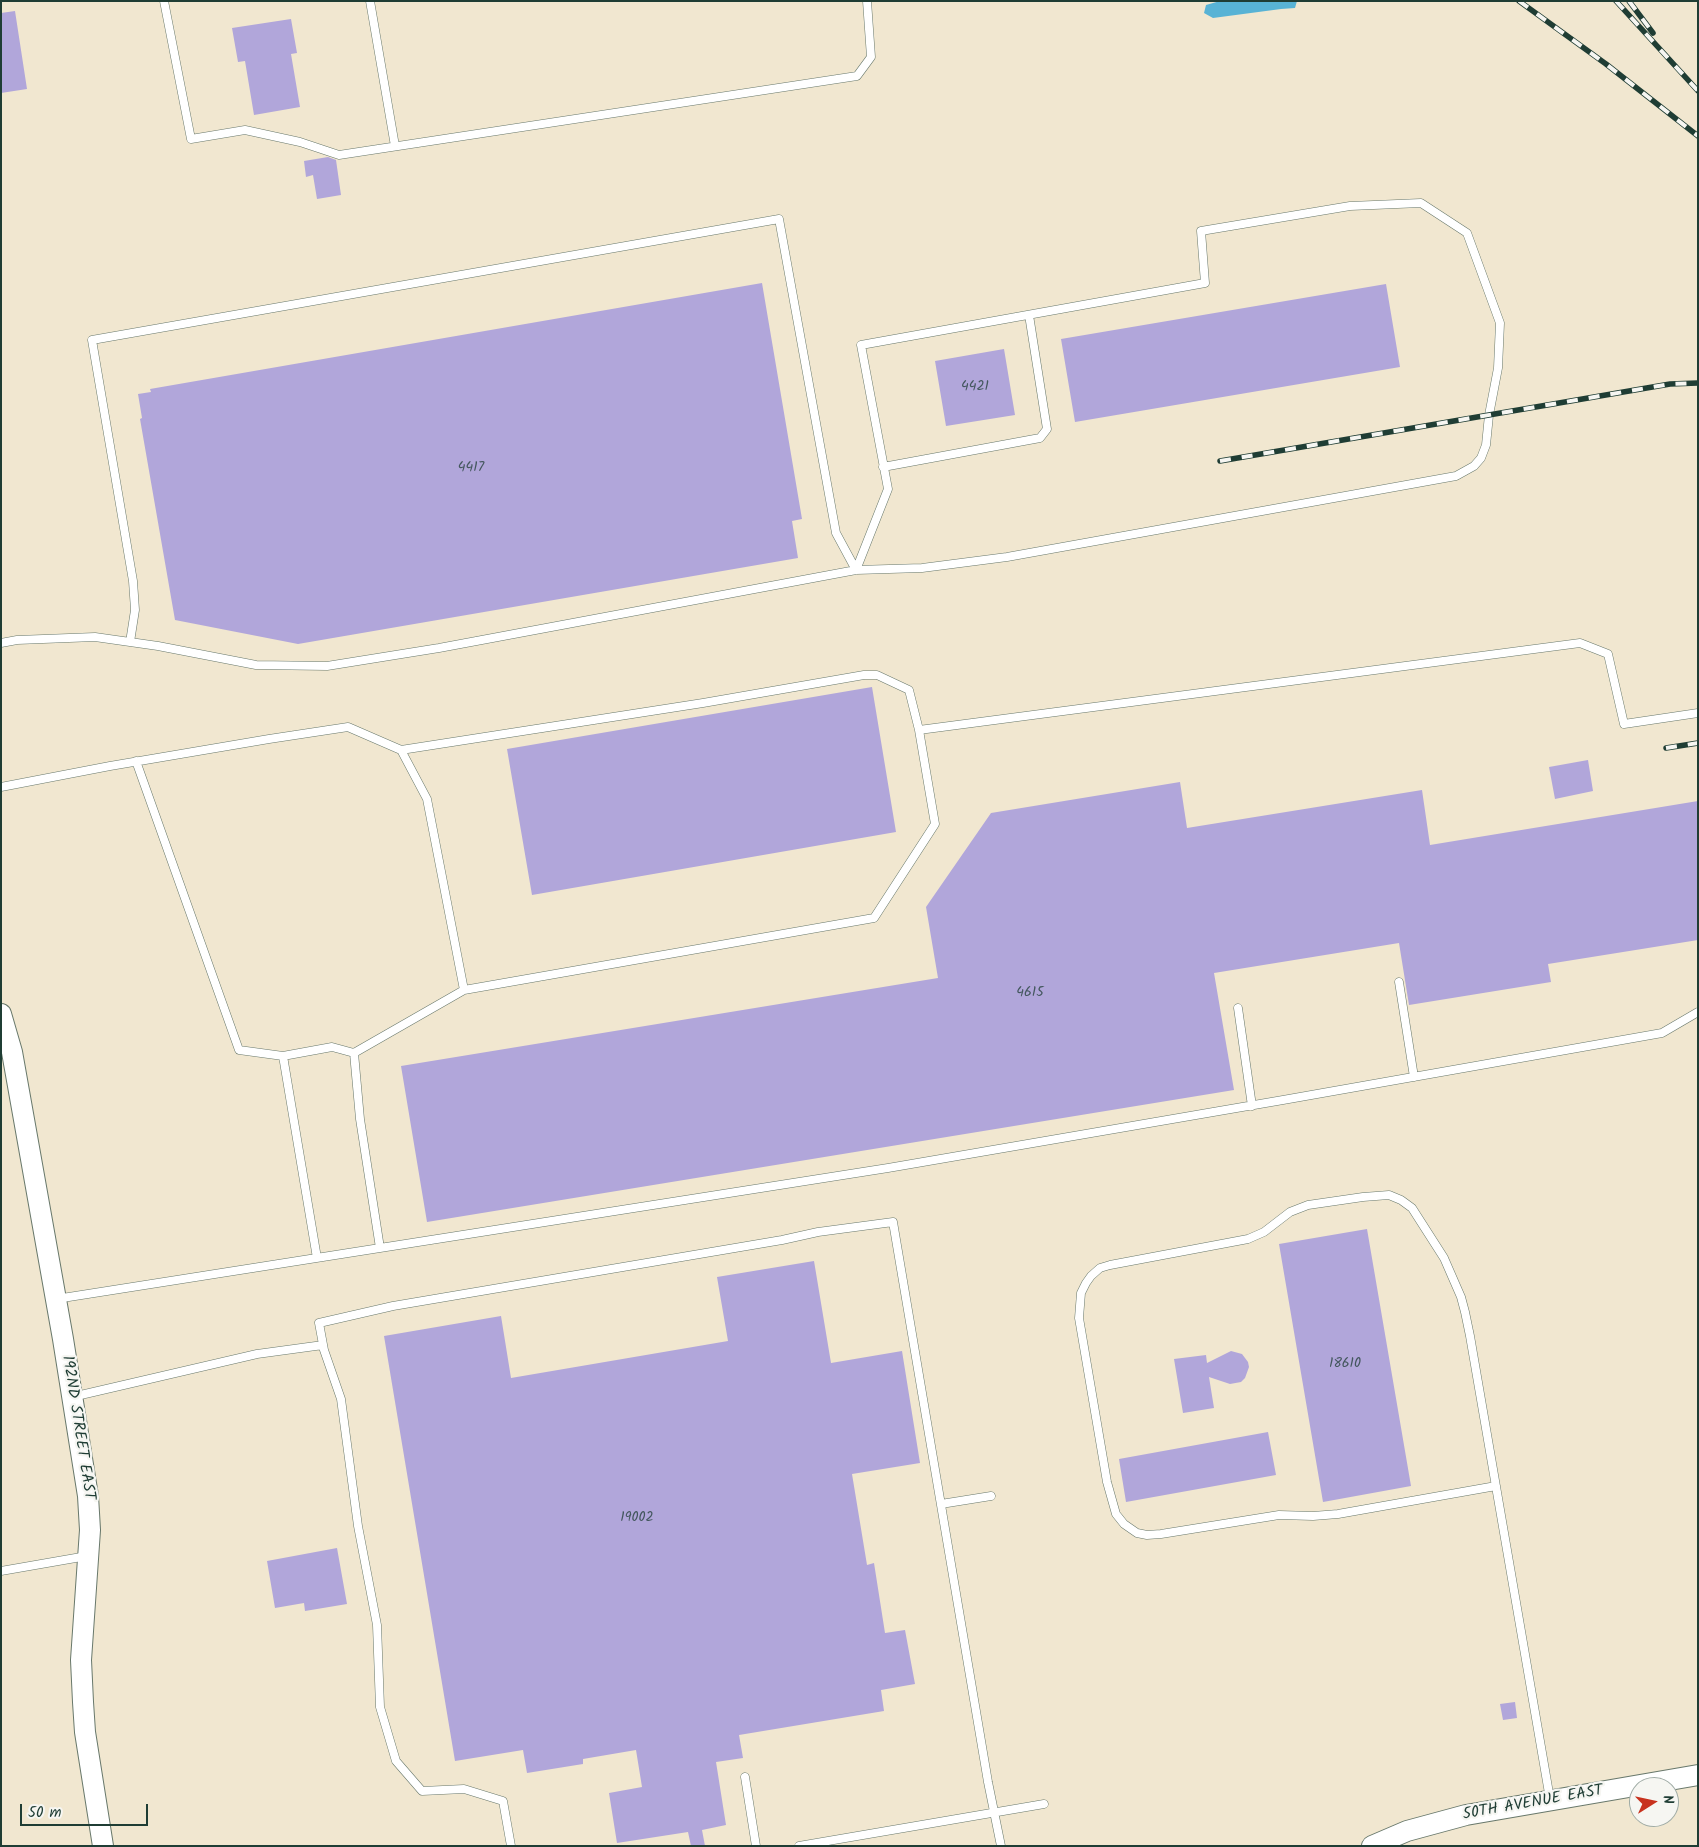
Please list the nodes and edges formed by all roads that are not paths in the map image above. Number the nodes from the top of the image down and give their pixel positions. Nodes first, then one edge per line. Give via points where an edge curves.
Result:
1 (164, 1) edge
2 (370, 1) edge
3 (867, 1) edge
4 (395, 146) junction
5 (1029, 315) junction
6 (883, 467) junction
7 (856, 570) junction
8 (130, 642) junction
9 (1, 643) edge
10 (1698, 713) edge
11 (919, 730) junction
12 (401, 750) junction
13 (136, 761) junction
14 (1, 787) edge
15 (1399, 982) dead end
16 (464, 990) junction
17 (1238, 1008) dead end
18 (1698, 1012) edge
19 (1, 1014) edge
20 (354, 1052) junction
21 (283, 1056) junction
22 (1414, 1077) junction
23 (1252, 1106) junction
24 (380, 1248) junction
25 (317, 1258) junction
26 (56, 1299) junction
27 (323, 1345) junction
28 (72, 1397) junction
29 (1496, 1486) junction
30 (991, 1496) dead end
31 (941, 1504) junction
32 (89, 1556) junction
33 (1, 1571) edge
34 (1698, 1775) edge
35 (745, 1777) dead end
36 (1550, 1801) junction
37 (1044, 1804) dead end
38 (995, 1814) junction
39 (103, 1846) edge
40 (511, 1846) edge
41 (756, 1846) edge
42 (799, 1846) edge
43 (1001, 1846) edge
44 (1372, 1846) edge

1 - 4 lane via 191,139 245,130 300,142 339,155
2 - 4 lane
3 - 4 lane via 871,57 857,76
5 - 6 lane via 1047,429 1040,438
5 - 6 lane via 861,345
5 - 7 lane via 1205,283 1201,231 1350,206 1421,203 1467,233 1500,323 1498,368 1486,445 1482,458 1456,476 1007,557 922,568
6 - 7 lane via 888,490
7 - 8 lane via 327,666 256,665
7 - 8 lane via 836,533 779,219 92,340 133,581 135,610
8 - 9 lane via 95,638
10 - 11 lane via 1624,724 1608,654 1580,643
11 - 12 lane via 910,690 877,675 864,675
11 - 16 lane via 935,824 874,918
12 - 13 lane via 348,727
12 - 16 lane via 427,799
13 - 14 lane
13 - 21 lane via 240,1050
15 - 22 lane
16 - 20 lane
17 - 23 lane
18 - 22 lane via 1662,1033
19 - 26 street, 192ND STREET EAST via 12,1052
20 - 21 lane via 332,1047
20 - 24 lane via 360,1119
21 - 25 lane
22 - 23 lane
23 - 24 lane via 878,1170
24 - 25 lane
25 - 26 lane
26 - 28 street, 192ND STREET EAST
27 - 28 lane via 257,1354
27 - 31 lane via 319,1323 393,1306 818,1232 893,1222
27 - 40 lane via 341,1399 358,1526 377,1625 380,1707 396,1761 422,1791 464,1789 503,1800
28 - 32 street, 192ND STREET EAST via 88,1496
29 - 29 lane via 1461,1297 1430,1235 1412,1208 1401,1200 1378,1196 1308,1205 1290,1212 1256,1236 1241,1242 1105,1266 1091,1276 1081,1293 1079,1318 1107,1482 1116,1514 1137,1533 1161,1534 1279,1515 1338,1514
29 - 36 lane
30 - 31 lane
31 - 38 lane
32 - 33 lane
32 - 39 street, 192ND STREET EAST via 81,1660 83,1702
34 - 36 street, 50TH AVENUE EAST
35 - 41 lane
36 - 44 street, 50TH AVENUE EAST via 1466,1816 1407,1831
37 - 38 lane
38 - 42 lane
38 - 43 lane

